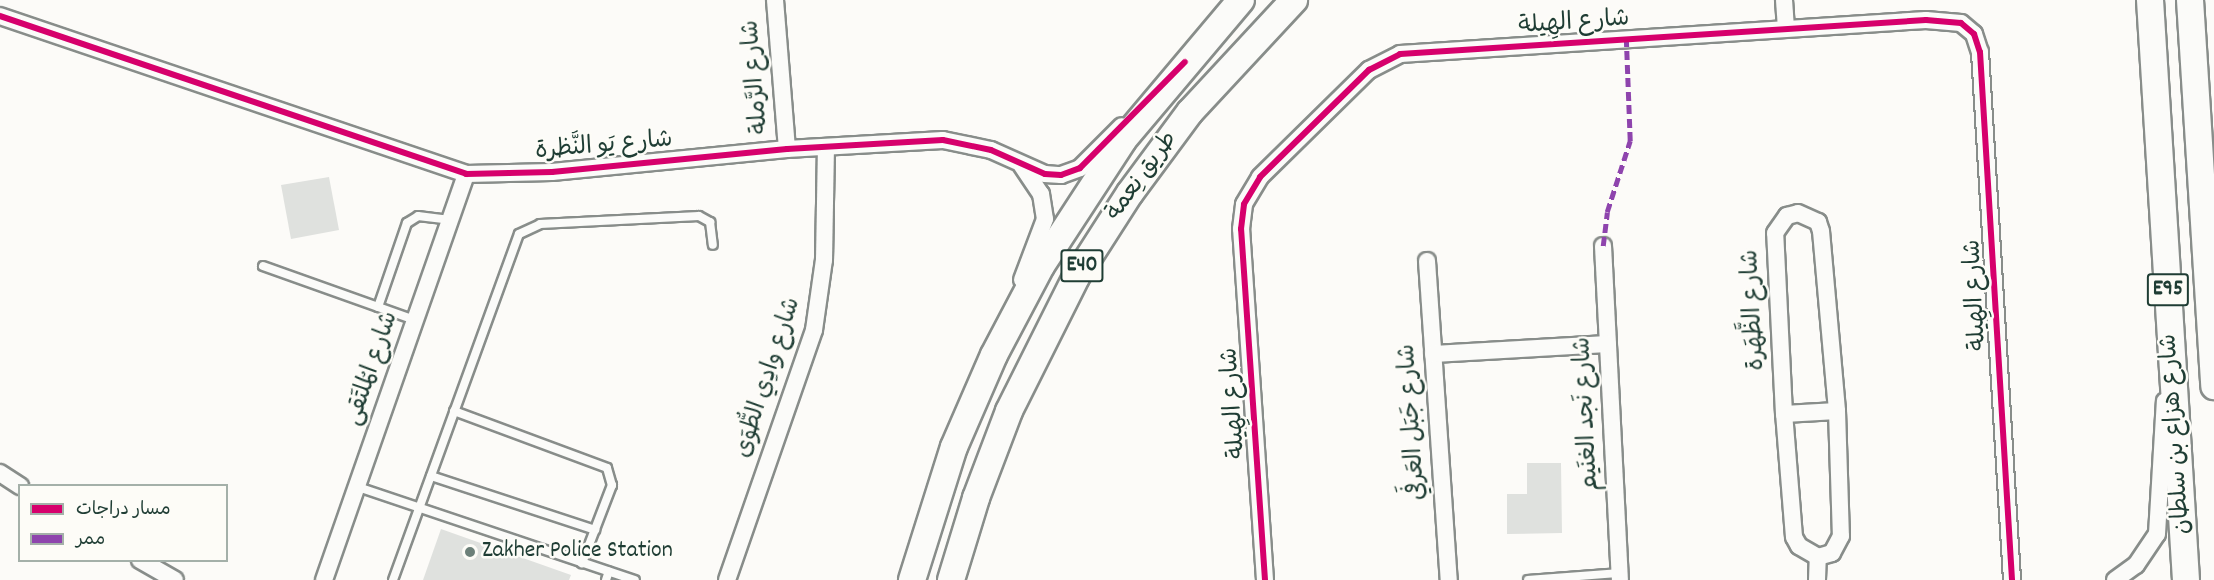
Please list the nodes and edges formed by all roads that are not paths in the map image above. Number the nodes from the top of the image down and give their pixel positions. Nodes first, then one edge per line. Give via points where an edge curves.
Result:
1 (775, 0) edge
2 (1240, 0) edge
3 (1294, 0) edge
4 (1784, 0) edge
5 (2151, 0) edge
6 (2190, 0) edge
7 (0, 16) edge
8 (1786, 28) junction
9 (1185, 62) junction
10 (826, 148) junction
11 (787, 149) junction
12 (1021, 165) junction
13 (466, 174) junction
14 (450, 220) junction
15 (713, 245) dead end
16 (1603, 246) dead end
17 (1427, 261) dead end
18 (263, 266) dead end
19 (378, 307) junction
20 (415, 320) junction
21 (2171, 338) junction
22 (1608, 344) junction
23 (1433, 354) junction
24 (994, 355) junction
25 (2214, 386) edge
26 (454, 411) junction
27 (1837, 411) junction
28 (1784, 414) junction
29 (0, 473) edge
30 (430, 476) junction
31 (18, 485) edge
32 (358, 487) junction
33 (419, 508) junction
34 (595, 530) junction
35 (1818, 557) junction
36 (142, 562) edge
37 (582, 563) junction
38 (608, 576) edge
39 (1620, 577) edge
40 (175, 580) edge
41 (324, 580) edge
42 (393, 580) edge
43 (635, 580) edge
44 (727, 580) edge
45 (912, 580) edge
46 (951, 580) edge
47 (1265, 580) edge
48 (1449, 580) edge
49 (1528, 580) edge
50 (1817, 580) edge
51 (2012, 580) edge
52 (2115, 580) edge
53 (2186, 580) edge

1 - 11 street, شارع الرَّملة
2 - 9 main road, طريق نِعمة / E40
3 - 46 main road, طريق نِعمة / E40 via 1178,128 1076,277 1009,411
4 - 8 street
5 - 21 main road, شارع هزاع بن سلطان / E95
6 - 25 main road, شارع هزاع بن سلطان / E95
7 - 13 street, شارع يَو النَّظرة
8 - 47 street, شارع الهِيلة via 1400,54 1369,70 1260,177 1244,204 1241,229
8 - 51 street, شارع الهِيلة via 1949,20 1961,23 1974,34 1980,52
9 - 12 street, شارع يَو النَّظرة via 1080,168 1061,175
9 - 24 main road, طريق نِعمة / E40 via 1094,182 1041,266
10 - 11 street, شارع يَو النَّظرة
10 - 12 street, شارع يَو النَّظرة via 943,140 991,150
10 - 44 street, شارع وادِي الطُّوَى via 823,272 814,330
11 - 13 street, شارع يَو النَّظرة via 552,172
12 - 24 street, شارع يَو النَّظرة via 1041,195 1045,219
13 - 14 street, شارع المُلتَقى
14 - 19 lane via 418,216 407,223
14 - 20 street, شارع المُلتَقى
15 - 26 lane via 710,222 699,216 540,224 523,230 513,245
16 - 22 street, شارع نَجد الغنَيم
17 - 23 street, شارع جَبَل العَرفَي
18 - 19 lane
19 - 20 lane
20 - 32 street, شارع المُلتَقى
21 - 52 street via 2157,534 2136,565
21 - 53 main road, شارع هزاع بن سلطان / E95
22 - 23 street
22 - 39 street, شارع نَجد الغنَيم
23 - 48 street, شارع جَبَل العَرفَي
24 - 45 main road, طريق نِعمة / E40 via 942,478
26 - 30 lane
26 - 34 lane via 607,468 612,485
27 - 28 street
27 - 28 street, شارع الظَّهَرة via 1821,231 1818,222 1798,213 1787,216 1775,232
27 - 35 street, شارع الظَّهَرة via 1841,536 1832,553
28 - 35 street, شارع الظَّهَرة via 1794,537 1804,550
29 - 31 street
30 - 33 lane
30 - 34 lane
32 - 33 lane
32 - 41 street, شارع المُلتَقى
33 - 37 lane
33 - 42 lane
34 - 37 lane
35 - 50 street
36 - 40 street
37 - 38 lane
38 - 43 lane
39 - 49 lane

